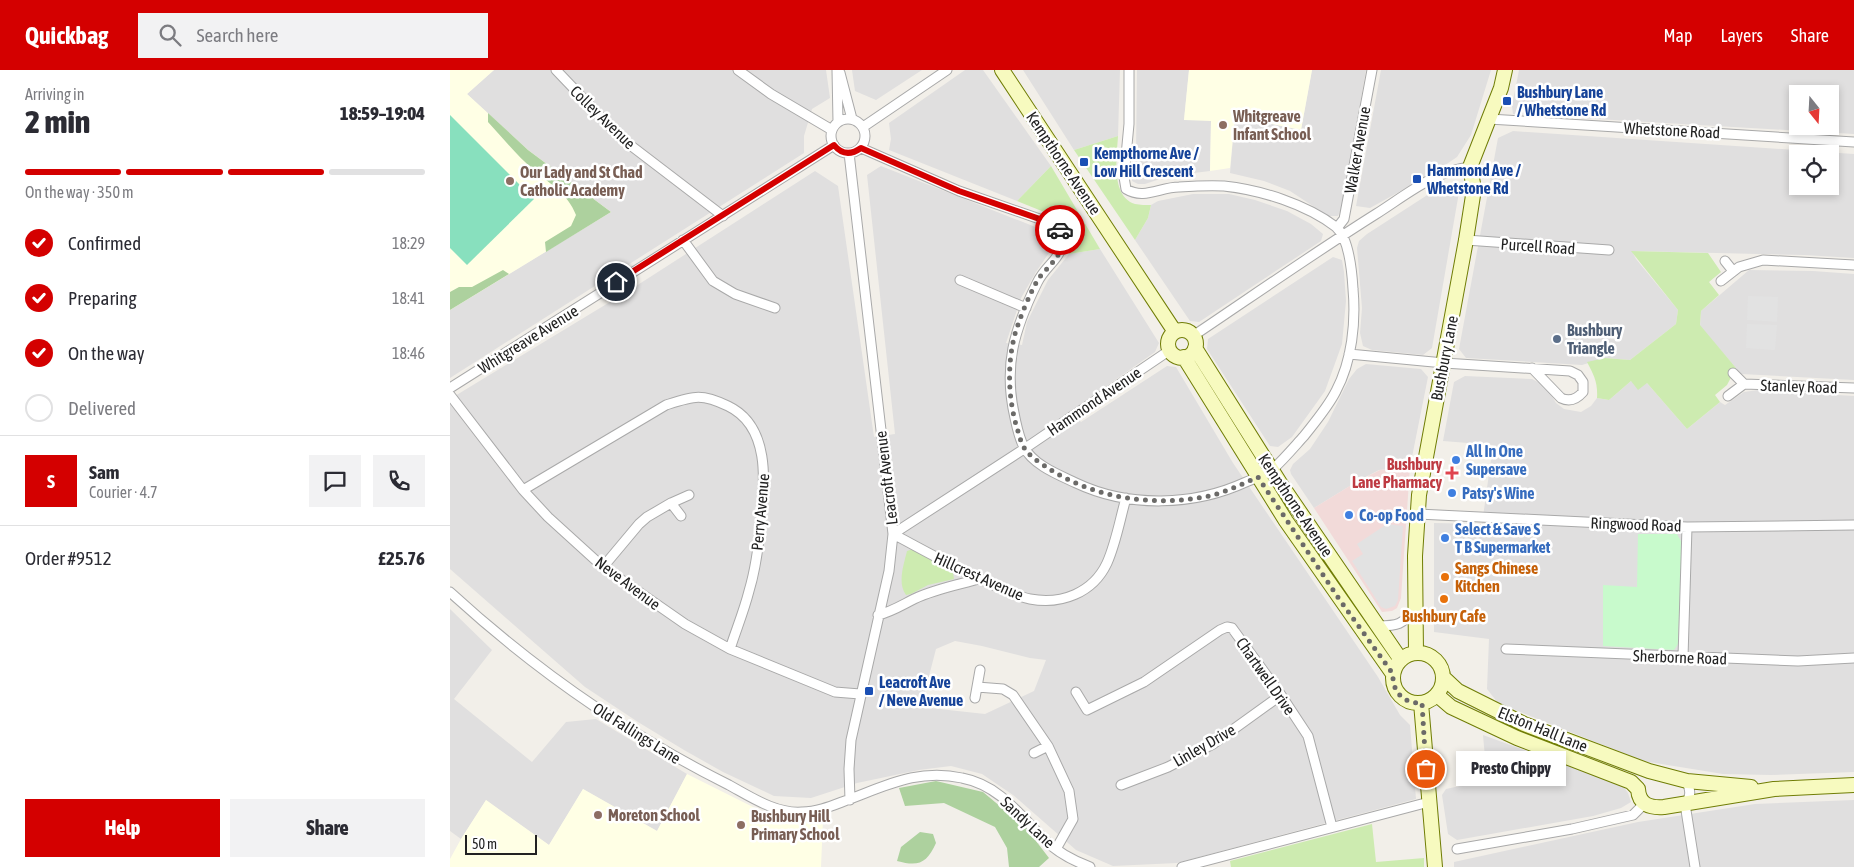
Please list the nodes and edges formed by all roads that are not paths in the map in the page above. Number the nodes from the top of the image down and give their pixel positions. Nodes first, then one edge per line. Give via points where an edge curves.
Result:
1 (556, 70) edge
2 (738, 70) edge
3 (838, 70) edge
4 (947, 70) edge
5 (1002, 70) edge
6 (1129, 70) edge
7 (1372, 70) edge
8 (1505, 70) edge
9 (852, 119) junction
10 (1489, 119) junction
11 (838, 122) junction
12 (863, 127) junction
13 (832, 130) junction
14 (1854, 142) edge
15 (834, 145) junction
16 (861, 148) junction
17 (849, 153) junction
18 (1470, 167) junction
19 (723, 216) junction
20 (1340, 232) junction
21 (682, 240) junction
22 (1466, 240) junction
23 (1609, 250) dead end
24 (1725, 261) dead end
25 (1854, 265) edge
26 (1733, 271) junction
27 (960, 280) dead end
28 (1721, 281) dead end
29 (775, 308) dead end
30 (1026, 308) junction
31 (1175, 332) junction
32 (1191, 347) junction
33 (1170, 350) junction
34 (1349, 354) junction
35 (1444, 363) junction
36 (1532, 368) junction
37 (1733, 373) dead end
38 (1744, 384) junction
39 (450, 388) edge
40 (1854, 388) edge
41 (450, 395) edge
42 (1728, 396) dead end
43 (1024, 449) junction
44 (1272, 470) junction
45 (1258, 477) junction
46 (523, 490) junction
47 (689, 495) dead end
48 (1126, 498) junction
49 (671, 503) junction
50 (1418, 514) junction
51 (681, 516) dead end
52 (1854, 525) edge
53 (1687, 527) junction
54 (893, 534) junction
55 (603, 567) junction
56 (979, 579) junction
57 (450, 592) edge
58 (1415, 608) junction
59 (878, 615) junction
60 (1378, 626) junction
61 (730, 649) junction
62 (1506, 649) dead end
63 (1416, 653) junction
64 (1684, 657) junction
65 (1854, 658) edge
66 (1401, 660) junction
67 (980, 670) dead end
68 (1393, 674) junction
69 (1443, 677) junction
70 (977, 687) junction
71 (1076, 692) dead end
72 (860, 694) junction
73 (1281, 695) junction
74 (1437, 695) junction
75 (975, 698) dead end
76 (1422, 703) junction
77 (1048, 746) junction
78 (1034, 753) dead end
79 (1649, 771) junction
80 (1688, 781) junction
81 (1122, 785) dead end
82 (1854, 785) edge
83 (1638, 789) junction
84 (1774, 789) junction
85 (850, 800) junction
86 (1429, 802) junction
87 (1644, 804) junction
88 (1685, 804) junction
89 (1332, 827) junction
90 (1056, 849) junction
91 (1457, 849) dead end
92 (1090, 867) edge
93 (1182, 867) edge
94 (1435, 867) edge
95 (1695, 867) edge

1 - 19 street, Colley Avenue via 620,138
2 - 13 street
3 - 9 street
3 - 11 street
4 - 12 street
5 - 31 street, Kempthorne Avenue
6 - 20 street via 1126,189 1140,194 1175,187 1223,186 1245,190 1298,205
7 - 20 street, Walker Avenue
8 - 10 street, Bushbury Lane
9 - 11 street
9 - 12 street
10 - 14 street, Whetstone Road
10 - 18 street, Bushbury Lane
11 - 13 street
12 - 16 street via 865,140
13 - 15 street
15 - 17 street
15 - 19 street, Whitgreave Avenue
16 - 17 street
16 - 30 street via 959,191 1059,227 1064,242 1061,251 1038,280
17 - 54 street, Leacroft Avenue
18 - 20 street via 1443,174 1420,185
18 - 22 street, Bushbury Lane via 1474,189
19 - 21 street, Whitgreave Avenue
20 - 32 street
20 - 34 street via 1351,268 1355,309
21 - 29 street via 713,281 734,294
21 - 39 street, Whitgreave Avenue
22 - 23 street, Purcell Road
22 - 35 street, Bushbury Lane
24 - 26 street
25 - 26 street via 1763,260
26 - 28 street
27 - 30 street
30 - 43 street via 1011,353 1009,381 1012,407
31 - 32 street via 1184,330
31 - 33 street via 1169,338
32 - 33 street via 1177,357
32 - 44 street, Kempthorne Avenue
32 - 45 street, Kempthorne Avenue
33 - 43 street, Hammond Avenue
34 - 35 street
34 - 44 street via 1337,390 1325,409
35 - 36 street
35 - 50 street, Bushbury Lane
36 - 36 street via 1578,375 1583,392 1572,400 1560,398
37 - 38 street, Stanley Road
38 - 40 street, Stanley Road
38 - 42 street, Stanley Road
41 - 46 street, Neve Avenue
43 - 48 street via 1059,475 1086,488
43 - 54 street, Hammond Avenue
44 - 45 street
44 - 60 street, Kempthorne Avenue
45 - 48 street via 1208,496 1167,501
45 - 68 street, Kempthorne Avenue
46 - 55 street, Neve Avenue
46 - 61 street, Perry Avenue via 666,405 693,396 715,400 735,409 746,419 757,439 764,489 760,539 750,590
47 - 49 street
48 - 56 street, Hillcrest Avenue via 1106,565 1096,579 1074,596 1060,600 1029,599
49 - 51 street
49 - 55 street via 639,524
50 - 53 street, Ringwood Road
50 - 58 street, Bushbury Lane
52 - 53 street, Ringwood Road
53 - 64 street
54 - 56 street, Hillcrest Avenue
54 - 59 street, Leacroft Avenue via 889,571
55 - 61 street, Neve Avenue via 685,624
56 - 59 street via 943,588
57 - 85 street, Old Fallings Lane via 572,692 640,737 699,770 780,810 813,811
58 - 60 street via 1401,623
58 - 63 street, Bushbury Lane
59 - 72 street, Leacroft Avenue
60 - 66 street, Kempthorne Avenue
61 - 72 street, Neve Avenue via 834,692
62 - 64 street, Sherborne Road
63 - 66 street
63 - 69 street via 1436,661
64 - 65 street, Sherborne Road via 1798,661
66 - 68 street
67 - 70 street
68 - 76 street via 1400,696 1410,702
69 - 74 street
69 - 79 street, Elston Hall Lane via 1458,691 1524,724
70 - 75 street
70 - 77 street via 1003,689 1013,695
71 - 73 street, Chartwell Drive via 1086,710 1144,682 1227,627 1235,631
72 - 85 street, Leacroft Avenue via 851,740
73 - 81 street, Linley Drive via 1213,744
73 - 89 street, Chartwell Drive via 1308,736
74 - 76 street
74 - 83 street, Elston Hall Lane via 1450,706 1517,738 1620,776
76 - 86 street
77 - 78 street
77 - 90 street via 1069,791 1073,819
79 - 80 street, Elston Hall Lane
79 - 83 street
80 - 84 street, Elston Hall Lane
80 - 88 street via 1690,794
82 - 84 street, Elston Hall Lane
83 - 87 street
84 - 88 street, Elston Hall Lane
85 - 90 street, Sandy Lane via 920,775 963,778 978,782 1002,796
86 - 89 street
86 - 94 street
87 - 88 street, Elston Hall Lane via 1657,808
87 - 91 street via 1633,815
88 - 95 street
89 - 93 street
90 - 92 street, Sandy Lane

